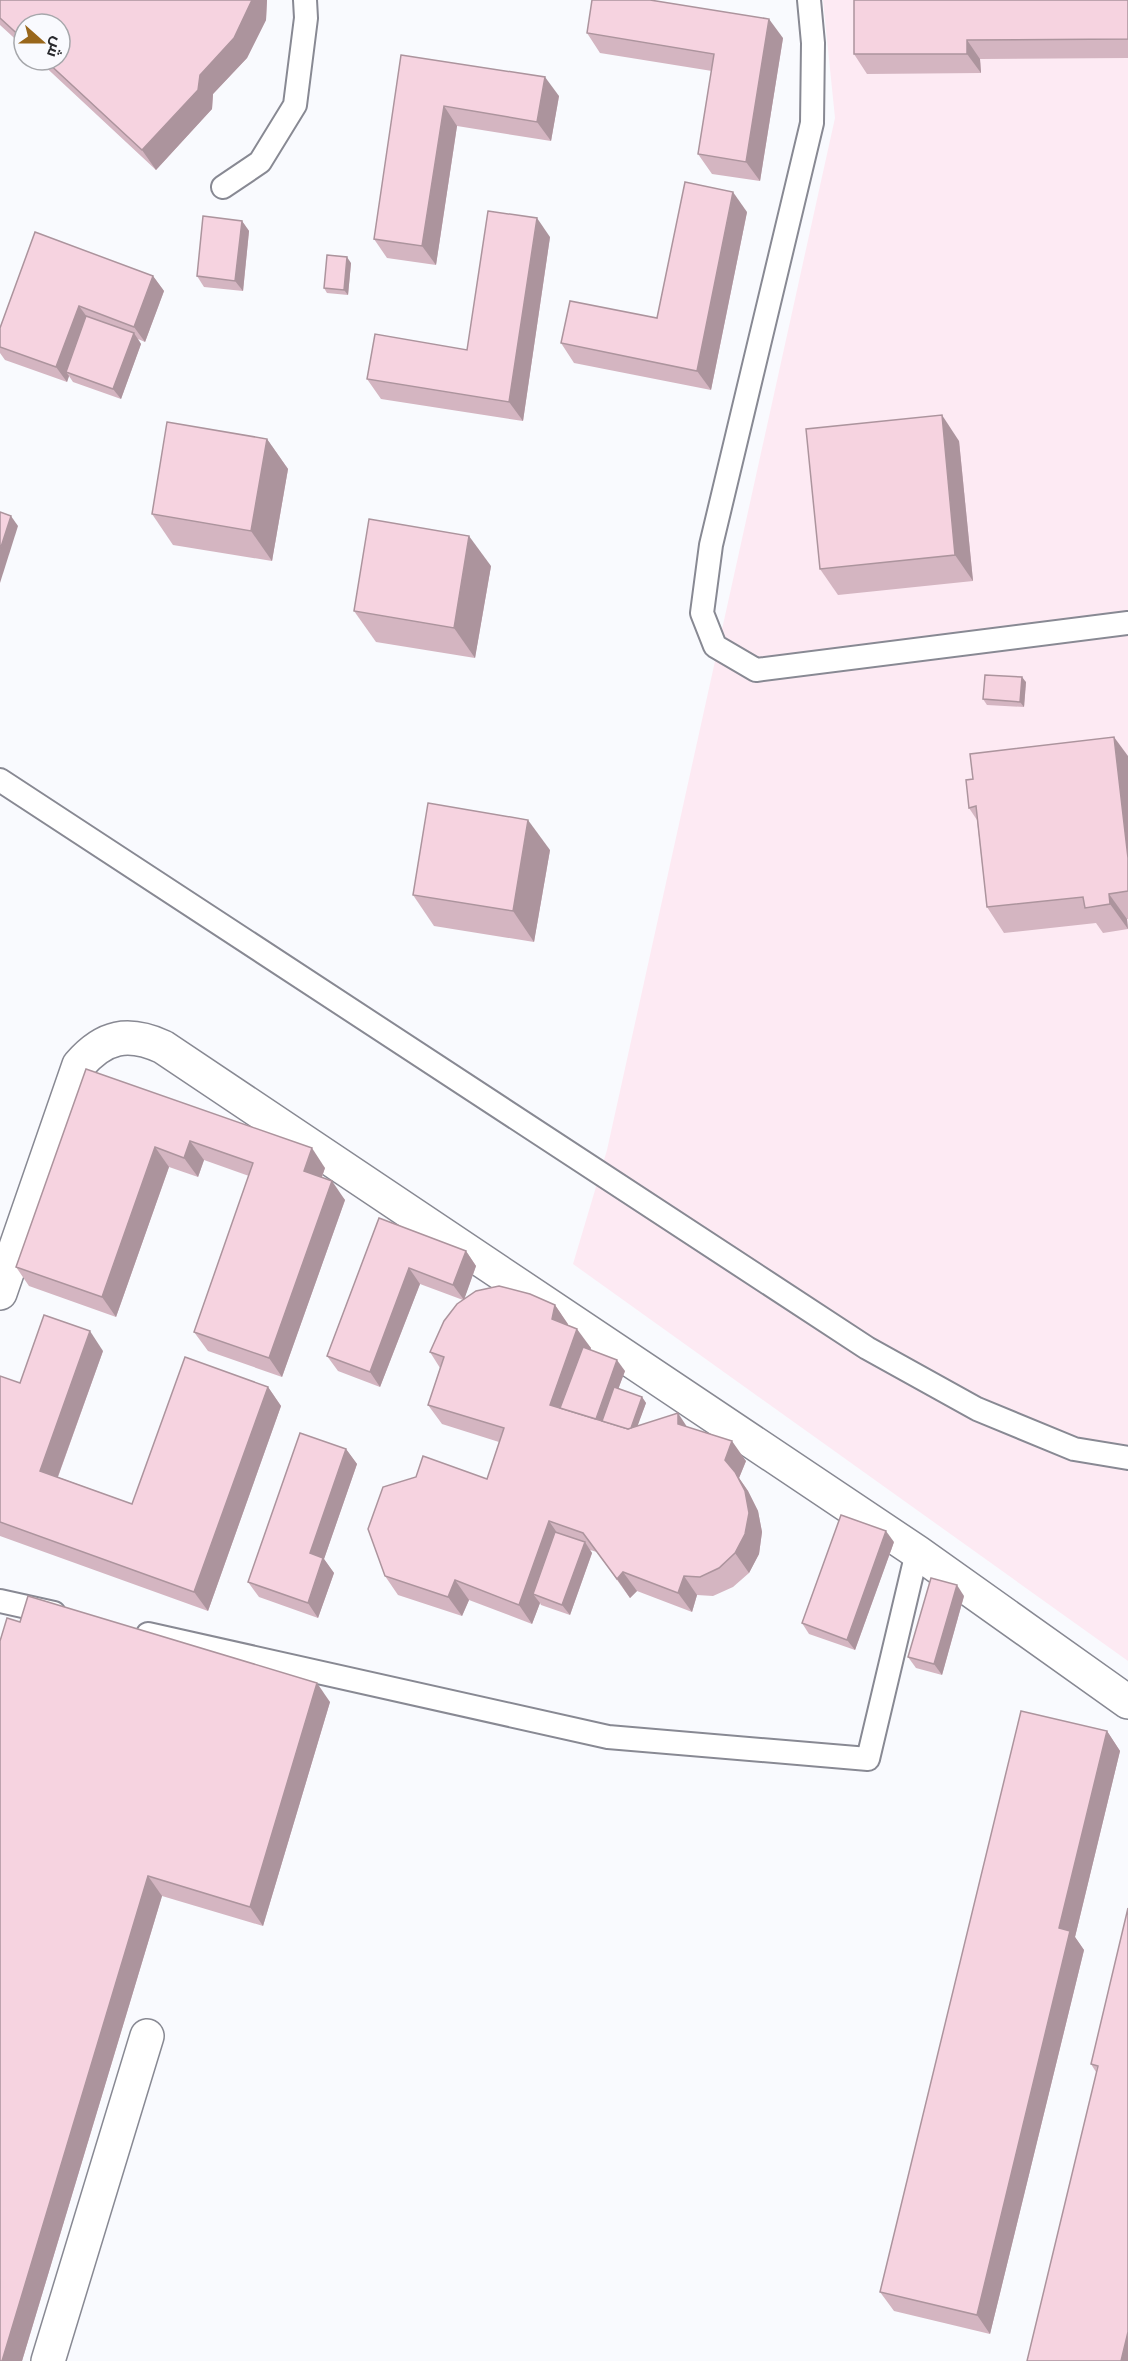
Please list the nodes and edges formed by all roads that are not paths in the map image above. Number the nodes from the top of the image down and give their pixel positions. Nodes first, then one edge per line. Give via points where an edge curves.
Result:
1 (305, 0) edge
2 (809, 0) edge
3 (223, 187) dead end
4 (1128, 623) edge
5 (0, 780) edge
6 (0, 1293) edge
7 (1128, 1458) edge
8 (917, 1552) junction
9 (0, 1601) edge
10 (70, 1617) edge
11 (129, 1630) edge
12 (1128, 1702) edge
13 (147, 2036) dead end
14 (48, 2361) edge

1 - 3 lane via 295,105 260,162
2 - 4 lane via 812,123 711,546 702,614 715,646 756,670
5 - 7 lane via 867,1348 977,1409 1074,1449
6 - 8 street via 79,1065 91,1051 108,1041 146,1039
8 - 11 lane via 868,1759 608,1737
8 - 12 street
9 - 10 lane
13 - 14 street

